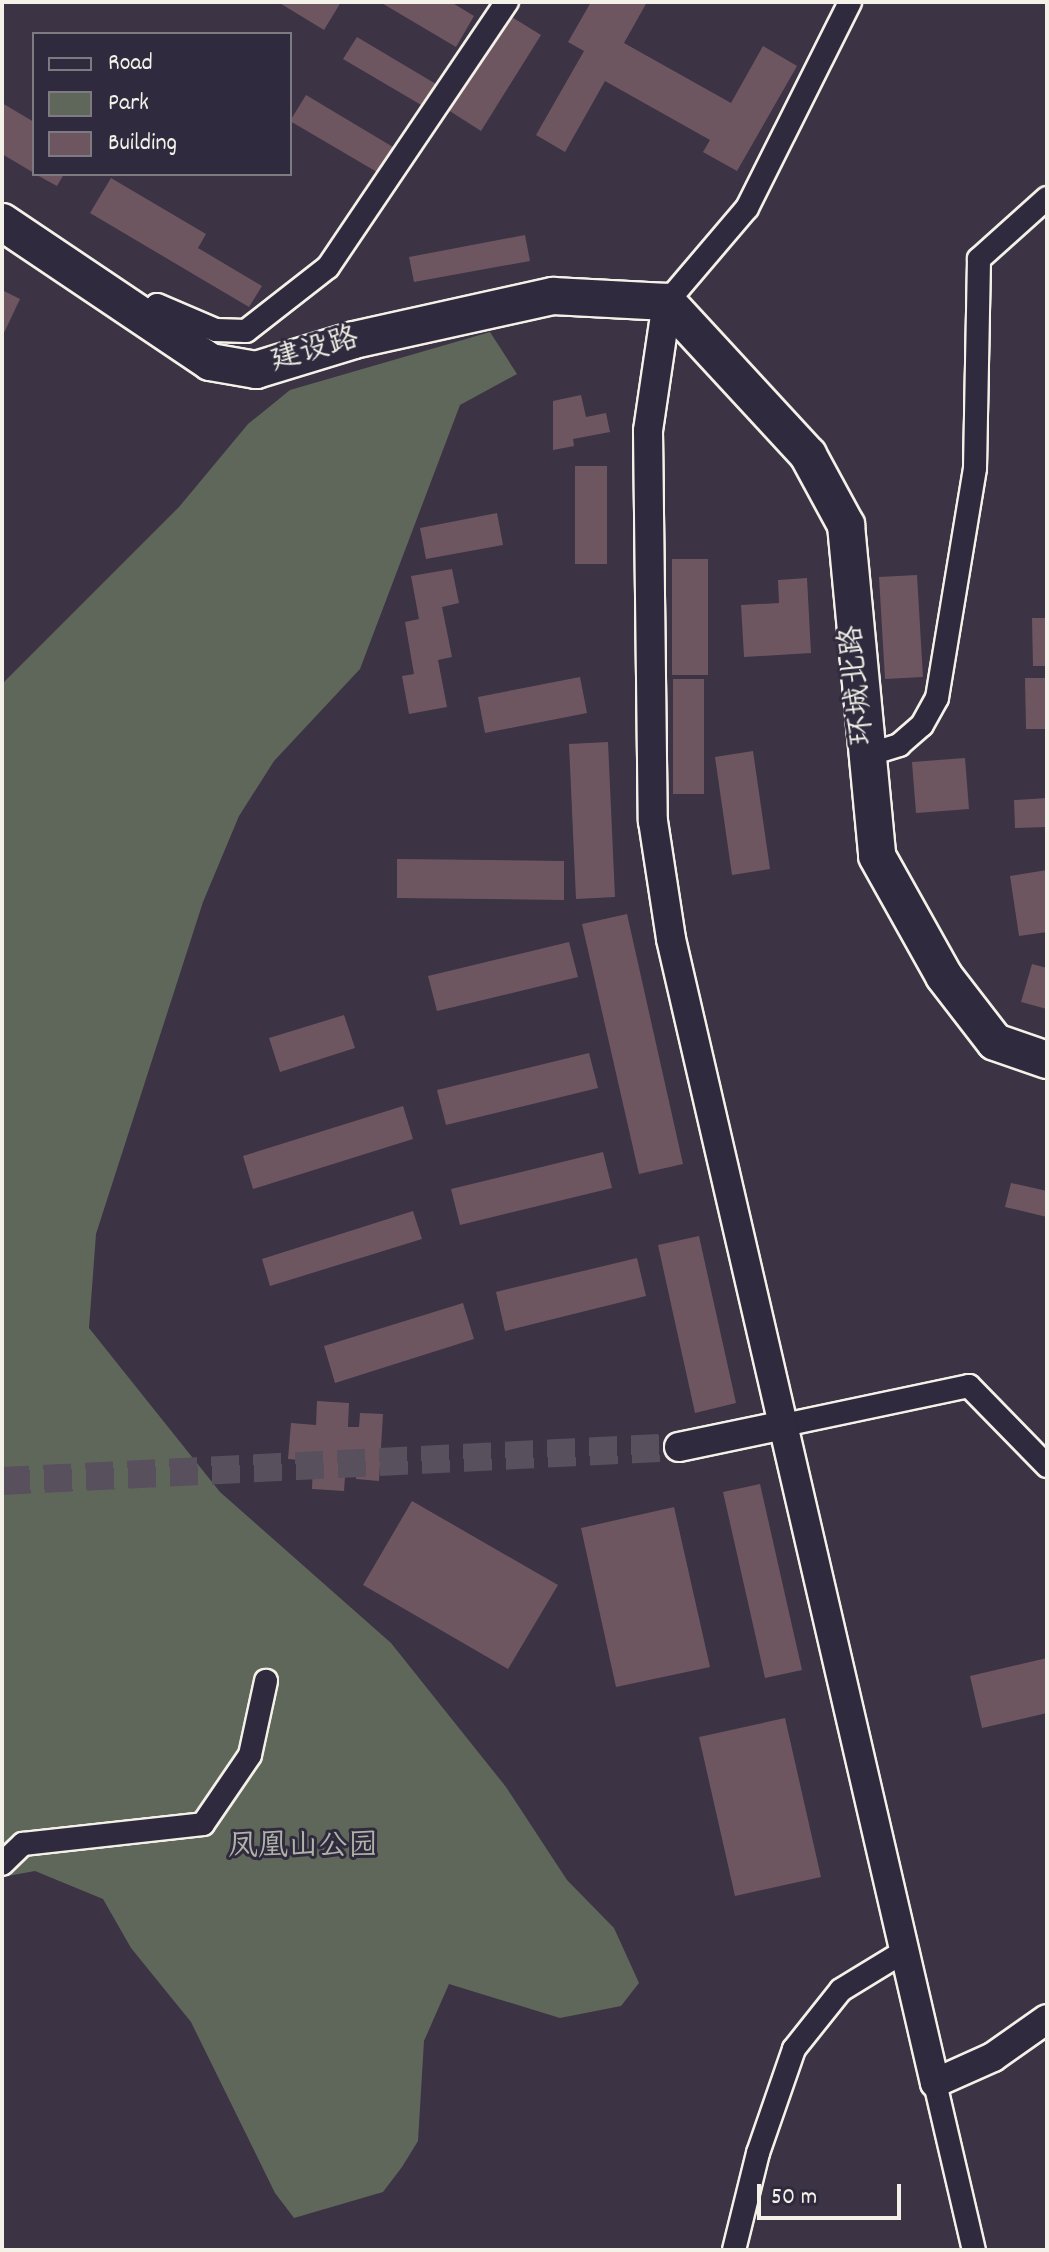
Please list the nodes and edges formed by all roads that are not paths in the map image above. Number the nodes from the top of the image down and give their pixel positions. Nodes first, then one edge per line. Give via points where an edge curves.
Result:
1 (507, 2) edge
2 (850, 2) edge
3 (1047, 198) edge
4 (2, 222) edge
5 (667, 302) junction
6 (148, 322) junction
7 (867, 755) junction
8 (1047, 1060) edge
9 (784, 1425) junction
10 (679, 1447) tunnel mouth
11 (1047, 1466) edge
12 (266, 1681) dead end
13 (2, 1864) edge
14 (905, 1951) junction
15 (1047, 2019) edge
16 (935, 2083) junction
17 (734, 2250) edge
18 (974, 2250) edge

1 - 6 street via 328,267 246,331 216,330 157,305
2 - 5 street via 747,208
3 - 7 street via 979,259 983,307 975,468 937,698 922,725 899,745
4 - 6 main road, 建设路
5 - 6 main road, 建设路 via 553,296 354,340 256,370 210,362
5 - 7 main road, 环城北路 via 808,455 846,525
5 - 9 street via 648,431 653,821 671,939
7 - 8 main road, 环城北路 via 877,856 944,976 995,1042
9 - 10 street
9 - 11 street via 969,1386
9 - 14 street
12 - 13 street via 250,1755 203,1824 23,1844
14 - 16 street
14 - 17 street via 841,1990 794,2049 758,2153
15 - 16 street via 993,2057
16 - 18 street

